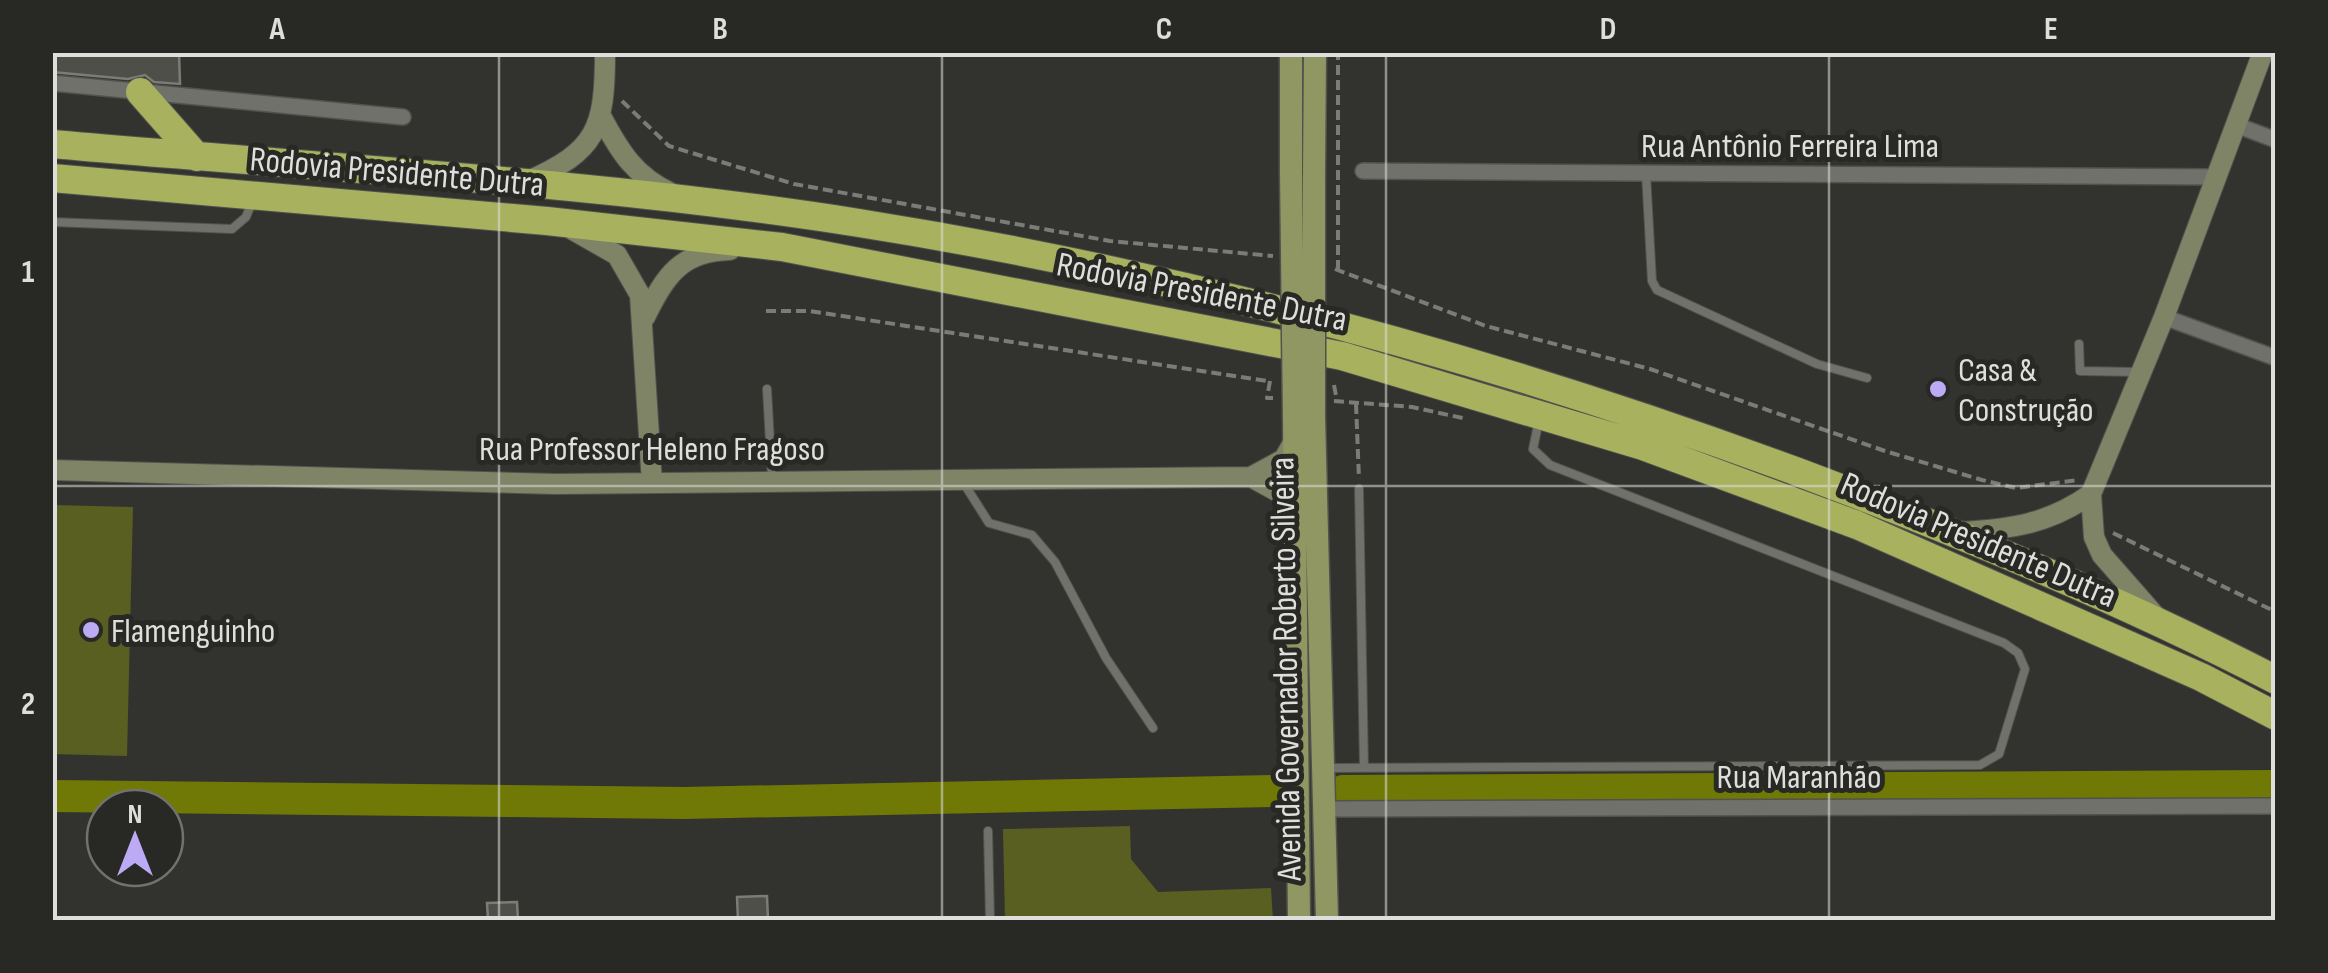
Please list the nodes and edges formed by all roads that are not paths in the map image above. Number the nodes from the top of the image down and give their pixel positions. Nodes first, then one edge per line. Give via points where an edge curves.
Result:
1 (605, 52) edge
2 (1292, 52) edge
3 (1315, 52) edge
4 (2263, 52) edge
5 (52, 83) edge
6 (140, 92) junction
7 (402, 117) dead end
8 (602, 118) junction
9 (2236, 125) junction
10 (2276, 140) edge
11 (56, 143) edge
12 (197, 157) junction
13 (1363, 171) dead end
14 (1303, 174) junction
15 (1646, 174) junction
16 (2217, 177) junction
17 (52, 178) edge
18 (519, 185) junction
19 (254, 196) junction
20 (682, 199) junction
21 (547, 221) junction
22 (52, 222) edge
23 (782, 248) junction
24 (645, 317) junction
25 (2164, 317) junction
26 (2079, 344) dead end
27 (2276, 358) edge
28 (2142, 372) junction
29 (1868, 378) dead end
30 (767, 389) dead end
31 (1541, 414) junction
32 (1304, 418) junction
33 (1293, 444) junction
34 (52, 470) edge
35 (960, 478) junction
36 (1251, 478) junction
37 (772, 482) junction
38 (652, 483) junction
39 (1359, 489) road end
40 (2093, 490) junction
41 (1293, 500) junction
42 (1953, 532) junction
43 (2163, 626) junction
44 (2276, 680) edge
45 (2276, 716) edge
46 (1153, 728) dead end
47 (1322, 768) junction
48 (1364, 768) junction
49 (2276, 806) edge
50 (1324, 809) junction
51 (988, 830) dead end
52 (990, 920) edge
53 (1299, 920) edge
54 (1326, 920) edge

1 - 8 main road
2 - 14 main road
3 - 14 main road
4 - 9 main road
5 - 6 street, Rodovia Presidente Dutra
6 - 7 street, Rodovia Presidente Dutra
6 - 12 highway
8 - 18 main road via 576,156
8 - 20 main road via 638,173
9 - 10 street
9 - 16 main road
11 - 12 highway, Rodovia Presidente Dutra
12 - 18 highway, Rodovia Presidente Dutra
13 - 15 street, Rua Antônio Ferreira Lima
14 - 32 main road, bridge
15 - 16 street, Rua Antônio Ferreira Lima
15 - 29 lane via 1652,281 1658,290 1816,364
16 - 25 main road
17 - 19 highway, Rodovia Presidente Dutra
18 - 20 highway, Rodovia Presidente Dutra
19 - 21 highway, Rodovia Presidente Dutra
19 - 22 lane via 232,229
20 - 42 highway, Rodovia Presidente Dutra via 864,224 1358,327 1715,442
21 - 23 highway, Rodovia Presidente Dutra
21 - 24 main road via 589,236 617,256 632,275
23 - 24 main road via 711,250 684,259 662,281
23 - 31 highway, Rodovia Presidente Dutra via 1241,334
24 - 38 main road
25 - 27 street
25 - 28 main road
26 - 28 lane via 2080,371
28 - 40 main road
30 - 37 lane
31 - 45 highway, Rodovia Presidente Dutra via 1857,525
31 - 48 lane, Rua Maranhão via 1533,450 1550,465 1933,612 2018,653 2025,669 2002,747 1985,765
32 - 33 main road, Avenida Governador Roberto Silveira
32 - 47 main road, Avenida Governador Roberto Silveira
33 - 36 main road via 1284,458
33 - 41 main road, Avenida Governador Roberto Silveira
34 - 38 main road, Rua Professor Heleno Fragoso
35 - 36 main road, Rua Professor Heleno Fragoso
35 - 37 main road, Rua Professor Heleno Fragoso
35 - 46 lane via 989,522 1032,535 1055,562
36 - 41 main road, Rua Professor Heleno Fragoso
37 - 38 main road, Rua Professor Heleno Fragoso
39 - 48 lane
40 - 42 main road via 2063,514 2036,524
40 - 43 main road via 2094,537 2102,554
41 - 53 main road, Avenida Governador Roberto Silveira
42 - 43 highway, Rodovia Presidente Dutra
43 - 44 highway, Rodovia Presidente Dutra
47 - 48 lane, Rua Maranhão
47 - 50 main road, Avenida Governador Roberto Silveira
49 - 50 street, Rua Maranhão
50 - 54 main road, Avenida Governador Roberto Silveira
51 - 52 lane

